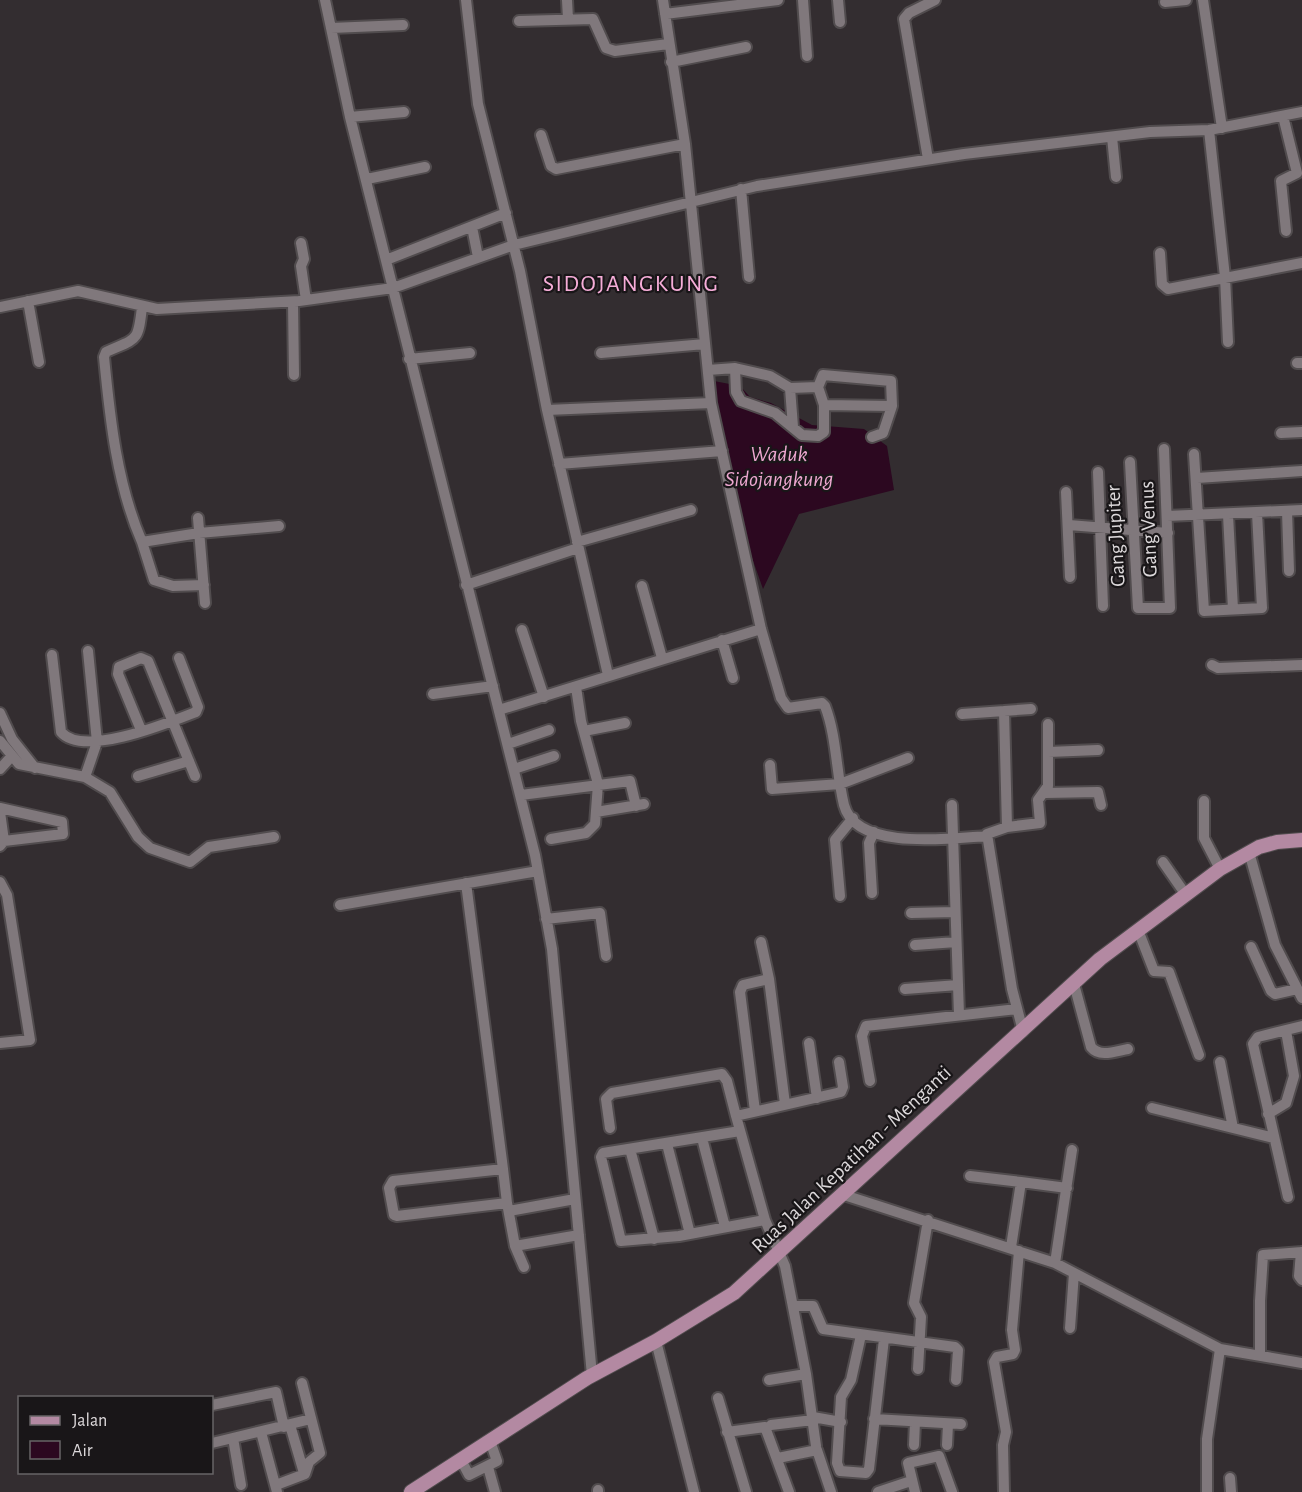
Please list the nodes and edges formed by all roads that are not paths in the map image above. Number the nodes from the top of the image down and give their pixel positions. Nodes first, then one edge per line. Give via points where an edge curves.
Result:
1 (325, 0) edge
2 (466, 0) edge
3 (567, 0) edge
4 (663, 0) edge
5 (778, 0) edge
6 (803, 0) edge
7 (838, 0) edge
8 (935, 0) edge
9 (1186, 0) edge
10 (1203, 0) edge
11 (1165, 2) dead end
12 (665, 14) junction
13 (568, 19) junction
14 (519, 21) dead end
15 (840, 22) dead end
16 (403, 25) dead end
17 (331, 28) junction
18 (668, 44) junction
19 (746, 46) dead end
20 (807, 56) dead end
21 (671, 62) junction
22 (404, 112) dead end
23 (1302, 112) edge
24 (1283, 116) junction
25 (350, 117) junction
26 (1222, 128) junction
27 (1209, 130) junction
28 (541, 135) dead end
29 (1112, 137) junction
30 (685, 144) junction
31 (928, 159) junction
32 (425, 167) dead end
33 (1116, 177) dead end
34 (367, 179) junction
35 (741, 189) junction
36 (691, 200) junction
37 (506, 213) junction
38 (472, 227) junction
39 (1286, 231) dead end
40 (301, 243) dead end
41 (514, 245) junction
42 (1160, 253) dead end
43 (478, 257) junction
44 (386, 260) junction
45 (1302, 263) edge
46 (749, 277) dead end
47 (1225, 277) junction
48 (393, 288) junction
49 (306, 300) junction
50 (28, 301) junction
51 (292, 302) junction
52 (0, 307) edge
53 (142, 307) junction
54 (1228, 342) dead end
55 (705, 344) junction
56 (470, 353) dead end
57 (601, 353) dead end
58 (409, 360) junction
59 (39, 362) dead end
60 (735, 368) junction
61 (708, 370) junction
62 (294, 375) dead end
63 (818, 387) junction
64 (790, 388) junction
65 (711, 403) junction
66 (824, 405) junction
67 (892, 406) junction
68 (547, 410) junction
69 (793, 427) junction
70 (1302, 432) edge
71 (1281, 433) dead end
72 (872, 437) dead end
73 (1164, 449) dead end
74 (722, 451) junction
75 (1194, 454) dead end
76 (1130, 462) dead end
77 (559, 464) junction
78 (1302, 471) edge
79 (1098, 472) dead end
80 (1197, 478) junction
81 (1066, 492) dead end
82 (691, 510) dead end
83 (1302, 510) edge
84 (1287, 511) junction
85 (1257, 513) junction
86 (1200, 514) junction
87 (1228, 515) junction
88 (1167, 516) junction
89 (198, 518) dead end
90 (1069, 525) junction
91 (279, 526) dead end
92 (1101, 530) junction
93 (1135, 531) junction
94 (199, 533) junction
95 (1168, 533) junction
96 (142, 542) junction
97 (577, 545) junction
98 (1289, 571) dead end
99 (1070, 577) dead end
100 (204, 585) junction
101 (466, 585) junction
102 (642, 586) dead end
103 (205, 603) dead end
104 (1103, 606) dead end
105 (1170, 608) joint
106 (1233, 609) junction
107 (761, 629) junction
108 (522, 630) dead end
109 (722, 640) junction
110 (88, 651) dead end
111 (52, 655) dead end
112 (179, 658) dead end
113 (662, 658) junction
114 (1212, 665) dead end
115 (1302, 665) edge
116 (608, 675) junction
117 (733, 678) dead end
118 (493, 686) junction
119 (576, 687) junction
120 (433, 694) dead end
121 (544, 697) junction
122 (1031, 709) dead end
123 (499, 710) junction
124 (1004, 711) junction
125 (962, 714) dead end
126 (1, 717) edge
127 (172, 722) junction
128 (625, 723) dead end
129 (1048, 724) dead end
130 (141, 730) junction
131 (549, 730) dead end
132 (584, 731) junction
133 (0, 741) edge
134 (97, 742) junction
135 (508, 744) junction
136 (1098, 750) dead end
137 (1048, 752) junction
138 (554, 756) dead end
139 (11, 757) junction
140 (908, 758) dead end
141 (189, 760) junction
142 (771, 765) dead end
143 (35, 768) junction
144 (0, 769) edge
145 (514, 769) junction
146 (138, 776) dead end
147 (195, 776) dead end
148 (85, 777) junction
149 (840, 784) junction
150 (598, 787) junction
151 (1045, 793) junction
152 (521, 795) junction
153 (1204, 801) dead end
154 (952, 805) dead end
155 (1101, 805) dead end
156 (0, 810) edge
157 (596, 812) junction
158 (853, 818) junction
159 (1007, 827) junction
160 (874, 832) junction
161 (987, 836) junction
162 (273, 837) dead end
163 (952, 838) junction
164 (551, 839) dead end
165 (1302, 840) edge
166 (2, 843) edge
167 (1249, 852) junction
168 (1163, 862) dead end
169 (1220, 869) junction
170 (538, 871) junction
171 (0, 882) edge
172 (466, 884) junction
173 (872, 893) dead end
174 (1186, 895) junction
175 (840, 896) dead end
176 (340, 905) dead end
177 (955, 912) junction
178 (911, 913) dead end
179 (546, 919) junction
180 (1138, 930) junction
181 (761, 942) dead end
182 (956, 942) junction
183 (915, 945) dead end
184 (1251, 947) dead end
185 (606, 956) dead end
186 (769, 979) junction
187 (1074, 984) junction
188 (958, 985) junction
189 (905, 989) dead end
190 (1300, 993) edge
191 (1017, 1009) junction
192 (959, 1015) junction
193 (1302, 1026) edge
194 (1023, 1031) junction
195 (1286, 1031) junction
196 (0, 1043) edge
197 (809, 1043) dead end
198 (1128, 1049) dead end
199 (1199, 1055) dead end
200 (839, 1062) dead end
201 (1220, 1062) dead end
202 (1298, 1076) edge
203 (870, 1081) dead end
204 (817, 1098) junction
205 (785, 1104) junction
206 (1152, 1108) dead end
207 (755, 1111) junction
208 (1268, 1114) junction
209 (736, 1116) junction
210 (610, 1128) dead end
211 (1233, 1128) junction
212 (740, 1131) junction
213 (702, 1138) junction
214 (1274, 1138) junction
215 (667, 1144) junction
216 (630, 1149) junction
217 (1072, 1150) dead end
218 (503, 1169) junction
219 (970, 1176) dead end
220 (1021, 1182) junction
221 (1067, 1188) junction
222 (841, 1194) junction
223 (1288, 1197) dead end
224 (575, 1199) junction
225 (508, 1207) junction
226 (765, 1220) junction
227 (928, 1220) junction
228 (725, 1227) junction
229 (690, 1234) junction
230 (579, 1235) junction
231 (654, 1239) junction
232 (515, 1245) junction
233 (1015, 1250) junction
234 (780, 1251) junction
235 (1301, 1252) edge
236 (1055, 1263) junction
237 (524, 1267) dead end
238 (1074, 1273) junction
239 (1302, 1280) edge
240 (794, 1306) junction
241 (1070, 1328) dead end
242 (861, 1335) junction
243 (884, 1339) junction
244 (656, 1341) junction
245 (920, 1341) junction
246 (1220, 1349) junction
247 (1260, 1356) junction
248 (1302, 1363) edge
249 (918, 1369) dead end
250 (806, 1374) junction
251 (592, 1375) junction
252 (769, 1380) dead end
253 (956, 1380) dead end
254 (302, 1383) dead end
255 (718, 1398) dead end
256 (213, 1405) edge
257 (311, 1419) junction
258 (813, 1419) junction
259 (874, 1419) junction
260 (841, 1422) junction
261 (915, 1422) junction
262 (948, 1424) junction
263 (961, 1424) dead end
264 (771, 1425) dead end
265 (287, 1426) junction
266 (261, 1432) junction
267 (727, 1432) junction
268 (233, 1438) junction
269 (490, 1441) junction
270 (213, 1443) edge
271 (914, 1445) dead end
272 (947, 1445) dead end
273 (816, 1446) dead end
274 (778, 1458) junction
275 (461, 1460) junction
276 (488, 1467) junction
277 (305, 1474) junction
278 (1230, 1478) dead end
279 (240, 1485) dead end
280 (913, 1487) edge
281 (276, 1489) edge
282 (411, 1492) edge
283 (495, 1492) edge
284 (694, 1492) edge
285 (746, 1492) edge
286 (789, 1492) edge
287 (831, 1492) edge
288 (878, 1492) edge
289 (952, 1492) edge
290 (1004, 1492) edge
291 (1208, 1492) edge
292 (1230, 1492) edge

1 - 17 street
2 - 37 street via 478,104
3 - 13 street
4 - 12 street
5 - 12 street
6 - 20 street
7 - 15 street
8 - 31 street via 904,19
9 - 11 street
10 - 26 street
12 - 18 street
13 - 14 street
13 - 18 street via 593,19 610,50
16 - 17 street
17 - 25 street
18 - 21 street
19 - 21 street
21 - 30 street
22 - 25 street
23 - 24 street
24 - 26 street
24 - 39 street via 1297,173 1281,181
25 - 34 street
26 - 27 street
27 - 29 street
27 - 47 street
28 - 30 street via 551,166 556,169
29 - 31 street
29 - 33 street
30 - 36 street
31 - 35 street
32 - 34 street
34 - 44 street
35 - 36 street
35 - 46 street
36 - 41 street
36 - 55 street
37 - 38 street
37 - 41 street
38 - 43 street
38 - 44 street
40 - 49 street
41 - 43 street
41 - 68 street
42 - 47 street via 1162,284 1166,289
43 - 48 street
44 - 48 street
45 - 47 street
47 - 54 street
48 - 49 street
48 - 58 street
49 - 51 street
50 - 52 street
50 - 53 street via 87,291
50 - 59 street
51 - 53 street
51 - 62 street
53 - 96 street via 137,336 106,351 104,357 128,510
55 - 57 street
55 - 61 street
56 - 58 street
58 - 101 street
60 - 61 street
60 - 64 street via 770,376
60 - 69 street via 738,398 775,413
61 - 65 street
63 - 64 street
63 - 66 street
63 - 67 street via 823,375 889,380
64 - 69 street
65 - 68 street
65 - 74 street
66 - 67 street
66 - 69 street via 821,435 802,435
67 - 72 street via 883,433
68 - 77 street
70 - 71 street
73 - 88 street, Gang Venus
74 - 77 street
74 - 107 street
75 - 80 street
76 - 93 street, Gang Jupiter
77 - 97 street
78 - 80 street
79 - 92 street
80 - 86 street
81 - 90 street
82 - 97 street
83 - 84 street
84 - 85 street
84 - 98 street
85 - 87 street
85 - 106 street via 1262,608
86 - 87 street
86 - 88 street
86 - 106 street via 1204,611
87 - 106 street
88 - 95 street, Gang Venus
89 - 94 street
90 - 92 street
90 - 99 street
91 - 94 street
92 - 93 street
92 - 104 street
93 - 95 street
93 - 105 street, Gang Jupiter via 1138,608
94 - 96 street
94 - 100 street
95 - 105 street, Gang Venus
96 - 100 street via 154,580 173,586
97 - 101 street
97 - 116 street
100 - 103 street
101 - 118 street
102 - 113 street
107 - 109 street
107 - 149 street via 783,703 788,708 825,706
108 - 121 street
109 - 113 street
109 - 117 street
110 - 134 street
111 - 134 street via 61,732 67,739
112 - 127 street via 198,707 196,712
113 - 116 street
114 - 115 street
116 - 119 street
118 - 120 street
118 - 123 street
119 - 121 street
119 - 132 street
121 - 123 street
122 - 124 street
123 - 135 street
124 - 125 street
124 - 159 street
126 - 143 street via 12,739
127 - 130 street
127 - 130 street via 148,661 141,658 125,662 118,674
127 - 141 street
128 - 132 street
129 - 137 street
130 - 134 street
131 - 135 street
132 - 150 street
133 - 139 street
134 - 148 street
135 - 145 street
136 - 137 street
137 - 151 street
138 - 145 street
139 - 143 street via 19,764
139 - 144 street
140 - 149 street
141 - 146 street
141 - 147 street
142 - 149 street via 772,789
143 - 148 street
145 - 152 street
148 - 162 street via 110,792 138,837 150,848 190,862 209,847
149 - 158 street via 844,807
150 - 152 street
150 - 157 street
150 - 157 street via 633,782 640,805
151 - 155 street via 1098,792
151 - 159 street via 1038,800 1038,824
152 - 170 street
153 - 169 street via 1204,838
154 - 163 street
156 - 166 street
156 - 166 street via 62,822 63,834
157 - 164 street via 591,830
158 - 160 street
158 - 175 street via 835,840
159 - 161 street via 988,832
160 - 163 street via 915,842
160 - 173 street via 869,843
161 - 163 street
161 - 191 street
163 - 177 street
165 - 167 main road, Ruas Jalan Kepatihan - Menganti via 1268,844
167 - 169 main road, Ruas Jalan Kepatihan - Menganti
167 - 190 street via 1275,945
168 - 174 street
169 - 174 main road, Ruas Jalan Kepatihan - Menganti
170 - 172 street
170 - 179 street
171 - 196 street via 7,895 30,1040
172 - 176 street
172 - 218 street
174 - 180 main road, Ruas Jalan Kepatihan - Menganti
177 - 178 street
177 - 182 street
179 - 185 street via 600,913
179 - 224 street
180 - 187 main road, Ruas Jalan Kepatihan - Menganti
180 - 199 street via 1154,971 1169,972
181 - 186 street
182 - 183 street
182 - 188 street
184 - 190 street via 1271,992
186 - 205 street
186 - 207 street via 743,985 740,992
187 - 194 main road, Ruas Jalan Kepatihan - Menganti
187 - 198 street via 1094,1052
188 - 189 street
188 - 192 street
191 - 192 street
191 - 194 street
192 - 203 street via 863,1027
193 - 195 street
194 - 222 main road, Ruas Jalan Kepatihan - Menganti
195 - 202 street
195 - 208 street via 1258,1037 1253,1044
197 - 204 street
200 - 204 street via 843,1091
201 - 211 street
202 - 208 street via 1286,1103
204 - 205 street
205 - 207 street
206 - 211 street
207 - 209 street
208 - 214 street
209 - 210 street via 722,1074 612,1093 606,1099
209 - 212 street
211 - 214 street
212 - 213 street
212 - 226 street
213 - 215 street
213 - 228 street
214 - 223 street
215 - 216 street
215 - 229 street
216 - 231 street
216 - 231 street via 607,1151 601,1157 621,1241
217 - 221 street
218 - 225 street
218 - 225 street via 393,1181 389,1188 397,1216
219 - 220 street
220 - 221 street
220 - 233 street
221 - 236 street
222 - 227 street
222 - 234 main road, Ruas Jalan Kepatihan - Menganti
224 - 225 street
224 - 230 street
225 - 232 street
226 - 228 street
226 - 234 street
227 - 233 street
227 - 245 street via 914,1304 921,1314
228 - 229 street
229 - 231 street
230 - 232 street
230 - 251 street
232 - 237 street
233 - 236 street
233 - 290 street via 1015,1350 994,1362 1006,1432
234 - 240 street
234 - 244 main road, Ruas Jalan Kepatihan - Menganti via 734,1293
235 - 239 street
235 - 247 street via 1262,1257
236 - 238 street
238 - 241 street
238 - 246 street
240 - 242 street via 815,1308 821,1328
240 - 250 street
242 - 243 street
242 - 260 street via 851,1380 841,1397
243 - 245 street
243 - 259 street
244 - 251 main road, Ruas Jalan Kepatihan - Menganti
244 - 284 street
245 - 249 street
245 - 253 street via 958,1350
246 - 247 street
246 - 291 street via 1207,1439
247 - 248 street
250 - 252 street
250 - 258 street
251 - 269 main road, Ruas Jalan Kepatihan - Menganti
254 - 257 street
255 - 267 street
256 - 265 street via 276,1392
257 - 265 street
257 - 277 street via 320,1453 309,1462
258 - 260 street
258 - 264 street
258 - 273 street
259 - 260 street via 866,1473 839,1470
259 - 261 street
261 - 262 street
261 - 271 street
262 - 263 street
262 - 272 street
265 - 266 street
265 - 277 street
266 - 268 street
266 - 281 street
267 - 274 street via 765,1427
267 - 285 street
268 - 270 street
268 - 279 street
269 - 275 main road, Ruas Jalan Kepatihan - Menganti
269 - 276 street via 497,1461
274 - 286 street
274 - 287 street via 817,1450
275 - 276 street via 469,1475
275 - 282 main road, Ruas Jalan Kepatihan - Menganti
276 - 283 street
277 - 281 street
278 - 292 street
280 - 288 street
280 - 289 street via 908,1462 939,1456

